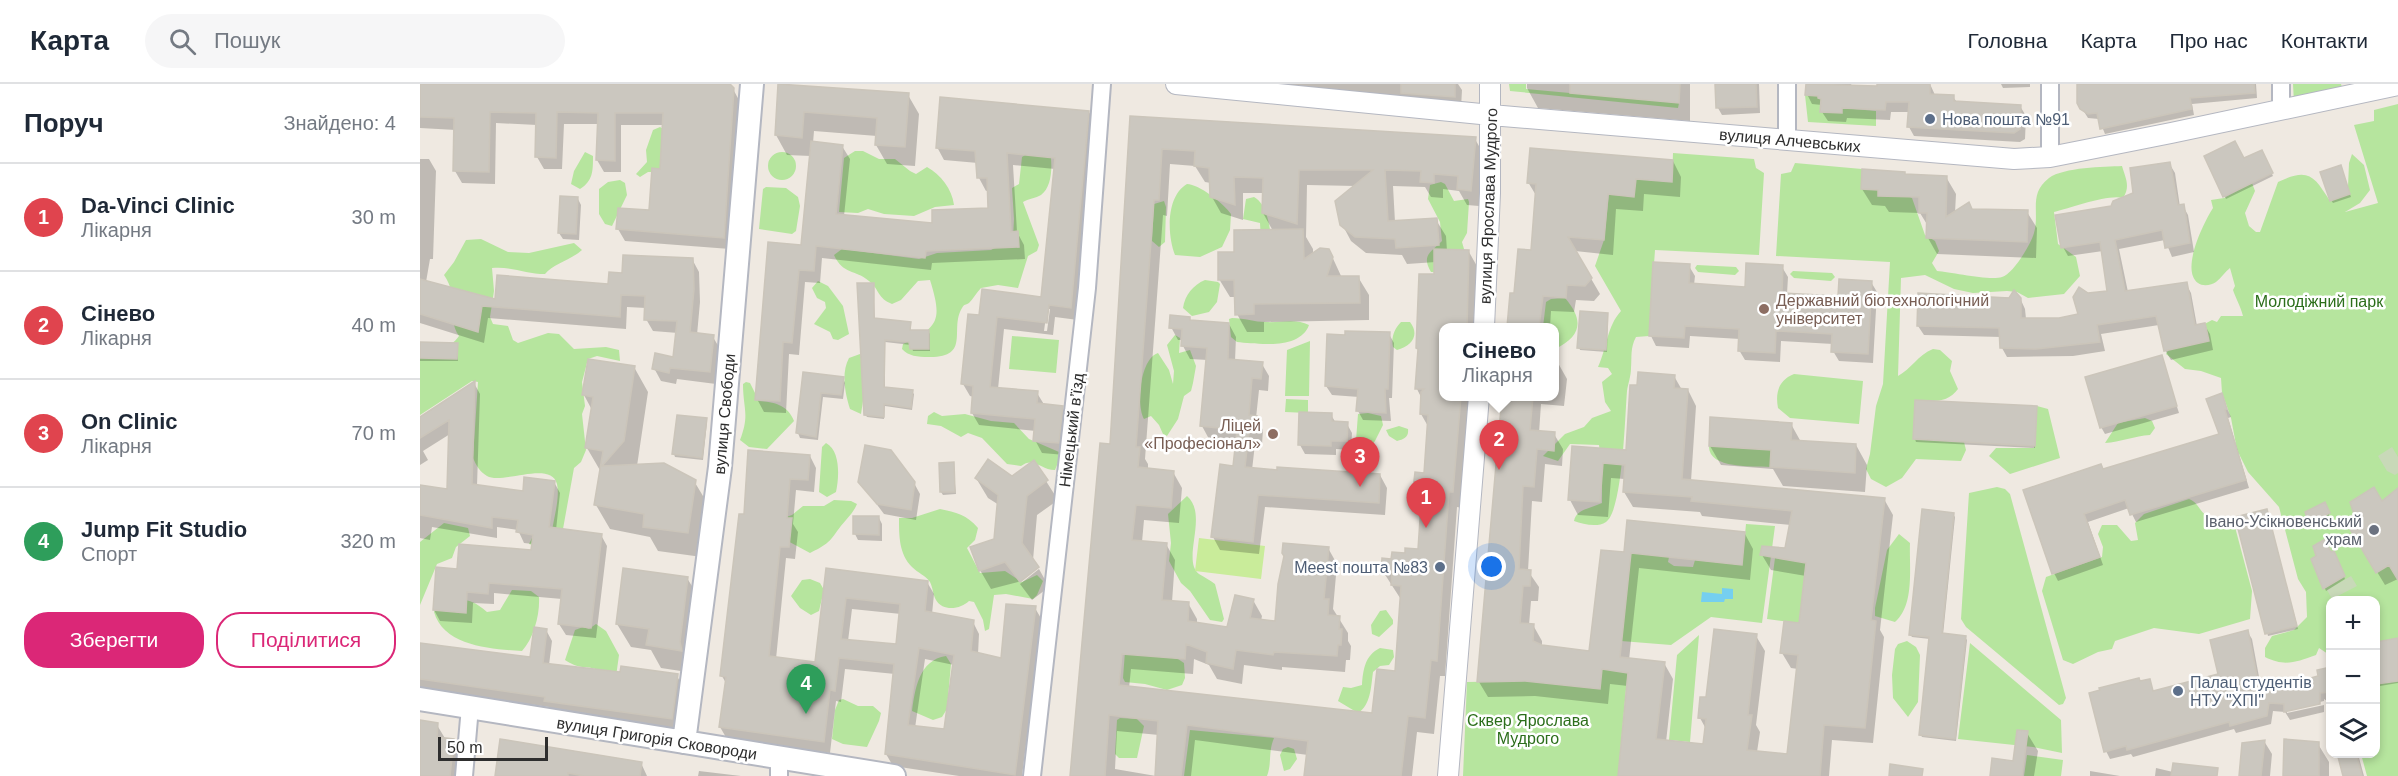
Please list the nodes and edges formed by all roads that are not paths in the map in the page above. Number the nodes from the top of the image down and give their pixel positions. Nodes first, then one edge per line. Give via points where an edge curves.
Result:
1 (752, 84) edge
2 (1102, 84) edge
3 (1176, 84) edge
4 (1490, 84) edge
5 (1787, 84) edge
6 (2050, 84) edge
7 (2281, 84) edge
8 (2398, 85) edge
9 (2281, 109) junction
10 (1491, 115) junction
11 (1787, 140) junction
12 (2050, 157) junction
13 (1484, 323) edge
14 (1479, 401) edge
15 (420, 699) edge
16 (470, 707) junction
17 (684, 742) junction
18 (779, 766) edge
19 (464, 776) edge
20 (894, 776) edge
21 (1032, 776) edge
22 (1448, 776) edge

1 - 17 main road, вулиця Свободи via 720,467
2 - 21 street, Німецький в’їзд via 1087,288
3 - 10 street, вулиця Алчевських
4 - 10 street, вулиця Ярослава Мудрого
5 - 11 street
6 - 12 street
7 - 9 street
8 - 9 street, вулиця Алчевських
9 - 12 street, вулиця Алчевських
10 - 11 street, вулиця Алчевських
10 - 13 street, вулиця Ярослава Мудрого
11 - 12 street, вулиця Алчевських via 2014,159
14 - 22 street
15 - 16 main road, вулиця Григорія Сковороди
16 - 17 main road, вулиця Григорія Сковороди
16 - 19 street
17 - 18 main road, вулиця Григорія Сковороди
18 - 20 main road, вулиця Григорія Сковороди

